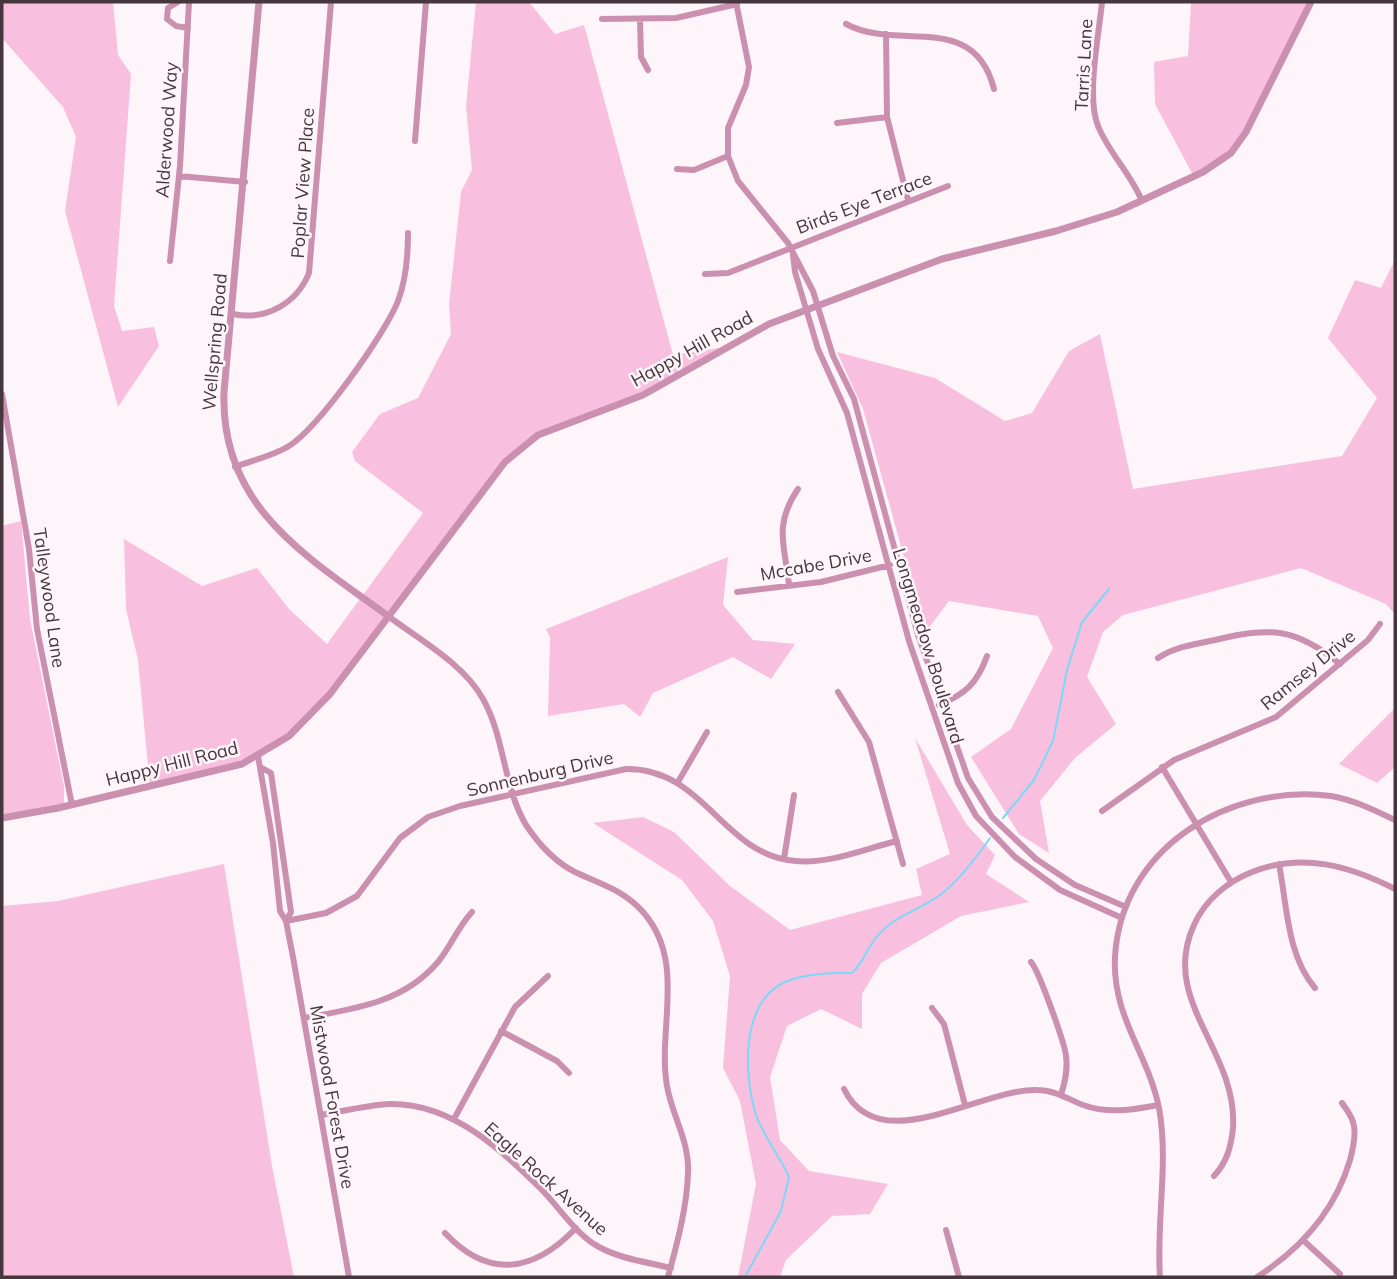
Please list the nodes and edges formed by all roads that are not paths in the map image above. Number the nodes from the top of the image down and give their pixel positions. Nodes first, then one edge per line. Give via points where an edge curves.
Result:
1 (178, 2) edge
2 (189, 2) edge
3 (259, 2) edge
4 (331, 2) edge
5 (426, 2) edge
6 (1102, 2) edge
7 (1311, 2) edge
8 (736, 3) edge
9 (602, 19) dead end
10 (640, 20) junction
11 (846, 24) dead end
12 (188, 28) junction
13 (886, 34) junction
14 (648, 70) dead end
15 (994, 89) dead end
16 (887, 117) junction
17 (837, 123) dead end
18 (415, 141) dead end
19 (727, 156) junction
20 (677, 169) dead end
21 (179, 176) junction
22 (245, 181) junction
23 (948, 186) dead end
24 (908, 200) junction
25 (1142, 201) junction
26 (408, 233) dead end
27 (792, 250) junction
28 (170, 261) dead end
29 (705, 274) dead end
30 (818, 304) junction
31 (807, 309) junction
32 (233, 314) junction
33 (2, 394) edge
34 (235, 467) junction
35 (798, 489) dead end
36 (899, 563) junction
37 (888, 566) junction
38 (789, 585) junction
39 (737, 592) dead end
40 (388, 617) junction
41 (1380, 624) dead end
42 (987, 656) dead end
43 (1158, 658) dead end
44 (1340, 664) junction
45 (838, 692) dead end
46 (940, 704) junction
47 (930, 708) junction
48 (708, 732) dead end
49 (258, 756) junction
50 (262, 768) junction
51 (1162, 768) junction
52 (678, 782) junction
53 (513, 795) junction
54 (794, 795) dead end
55 (72, 805) junction
56 (1102, 811) dead end
57 (2, 818) edge
58 (1395, 820) edge
59 (1195, 823) junction
60 (897, 841) junction
61 (784, 859) junction
62 (903, 864) dead end
63 (1279, 864) junction
64 (1231, 882) junction
65 (1395, 889) edge
66 (1126, 906) junction
67 (472, 912) dead end
68 (1122, 918) junction
69 (286, 921) junction
70 (1031, 962) dead end
71 (548, 975) dead end
72 (1315, 988) dead end
73 (932, 1008) dead end
74 (304, 1018) junction
75 (501, 1031) junction
76 (569, 1073) dead end
77 (844, 1089) dead end
78 (1061, 1095) junction
79 (1342, 1103) dead end
80 (965, 1105) junction
81 (1158, 1105) junction
82 (321, 1115) junction
83 (454, 1119) junction
84 (1214, 1176) dead end
85 (576, 1228) junction
86 (946, 1230) dead end
87 (445, 1233) dead end
88 (1304, 1241) junction
89 (671, 1268) junction
90 (1340, 1274) dead end
91 (349, 1277) edge
92 (668, 1277) edge
93 (959, 1277) edge
94 (1160, 1277) edge
95 (1258, 1277) edge

1 - 12 street via 168,8 167,19
2 - 12 street, Alderwood Way
3 - 22 street, Wellspring Road
4 - 32 street, Poplar View Place via 309,273 296,295 274,310
5 - 18 street
6 - 25 street, Tarris Lane via 1094,114
7 - 25 street, Happy Hill Road via 1231,153
8 - 10 street via 676,18
8 - 19 street via 749,67 728,128
9 - 10 street
10 - 14 street via 641,57
11 - 13 street
12 - 21 street, Alderwood Way
13 - 15 street via 954,41 979,58
13 - 16 street
16 - 17 street
16 - 24 street
19 - 20 street via 694,170
19 - 27 street, Longmeadow Boulevard via 738,181
21 - 22 street
21 - 28 street, Alderwood Way
22 - 32 street, Wellspring Road
23 - 24 street, Birds Eye Terrace
24 - 27 street, Birds Eye Terrace
25 - 30 street, Happy Hill Road via 1086,222 942,259
26 - 34 street via 401,290 376,342 300,438 281,451
27 - 29 street, Birds Eye Terrace via 728,273
27 - 30 street, Longmeadow Boulevard
27 - 31 street, Longmeadow Boulevard
30 - 31 street, Happy Hill Road
30 - 36 street, Longmeadow Boulevard via 830,348 857,408
31 - 37 street, Longmeadow Boulevard via 818,349 847,413
31 - 40 street, Happy Hill Road via 746,335 643,396 545,431 526,443 505,462
32 - 34 street, Wellspring Road via 224,408
33 - 55 street, Talleywood Lane via 29,548 37,629
34 - 40 street, Wellspring Road via 252,500 275,529
35 - 38 street via 781,532
36 - 37 street, Mccabe Drive
36 - 46 street, Longmeadow Boulevard
37 - 38 street, Mccabe Drive
37 - 47 street, Longmeadow Boulevard
38 - 39 street, Mccabe Drive
40 - 49 street, Happy Hill Road via 321,704 289,736
40 - 53 street via 463,673 479,691
41 - 44 street, Ramsey Drive
42 - 46 street via 973,686
43 - 44 street via 1178,648 1266,631 1304,638
44 - 51 street, Ramsey Drive via 1276,717
45 - 60 street via 869,742
46 - 47 street
46 - 66 street, Longmeadow Boulevard via 968,778 999,825 1056,873
47 - 68 street, Longmeadow Boulevard via 958,783 992,835 1051,884
48 - 52 street
49 - 50 street, Mistwood Forest Drive
49 - 55 street, Happy Hill Road via 196,777
50 - 69 street, Mistwood Forest Drive via 280,911
50 - 69 street, Mistwood Forest Drive via 271,773 284,850 291,912
51 - 56 street, Ramsey Drive
51 - 59 street
52 - 53 street, Sonnenburg Drive via 648,770 626,769
52 - 61 street, Sonnenburg Drive via 746,843
53 - 69 street, Sonnenburg Drive via 428,817 400,838 357,896 326,914
53 - 89 street via 526,824 546,850 575,872 625,895 649,920 661,942 668,992 667,1085 688,1158
54 - 61 street
55 - 57 street, Happy Hill Road
58 - 59 street via 1344,799 1295,795 1248,801
59 - 64 street
59 - 66 street via 1155,859
60 - 61 street, Sonnenburg Drive via 822,860
60 - 62 street
63 - 64 street
63 - 65 street via 1343,866
63 - 72 street via 1294,949
64 - 84 street via 1196,919 1184,965 1189,999 1220,1058 1233,1102 1230,1149
66 - 68 street
67 - 74 street via 439,961 405,990 362,1008
68 - 81 street via 1115,958 1119,1005
69 - 74 street, Mistwood Forest Drive
70 - 78 street via 1040,975 1065,1048 1067,1070
71 - 75 street via 523,997
73 - 80 street via 943,1024
74 - 82 street, Mistwood Forest Drive
75 - 76 street via 557,1061
75 - 83 street
77 - 80 street via 858,1109 883,1120 918,1119
78 - 80 street via 1028,1090
78 - 81 street via 1108,1110
79 - 88 street via 1354,1123 1353,1151 1334,1199
81 - 94 street via 1163,1142
82 - 83 street, Eagle Rock Avenue via 390,1104 421,1107
82 - 91 street, Mistwood Forest Drive
83 - 85 street, Eagle Rock Avenue via 526,1175
85 - 87 street via 545,1255 506,1268 474,1259
85 - 89 street, Eagle Rock Avenue via 608,1252
86 - 93 street
88 - 90 street
88 - 95 street
89 - 92 street

